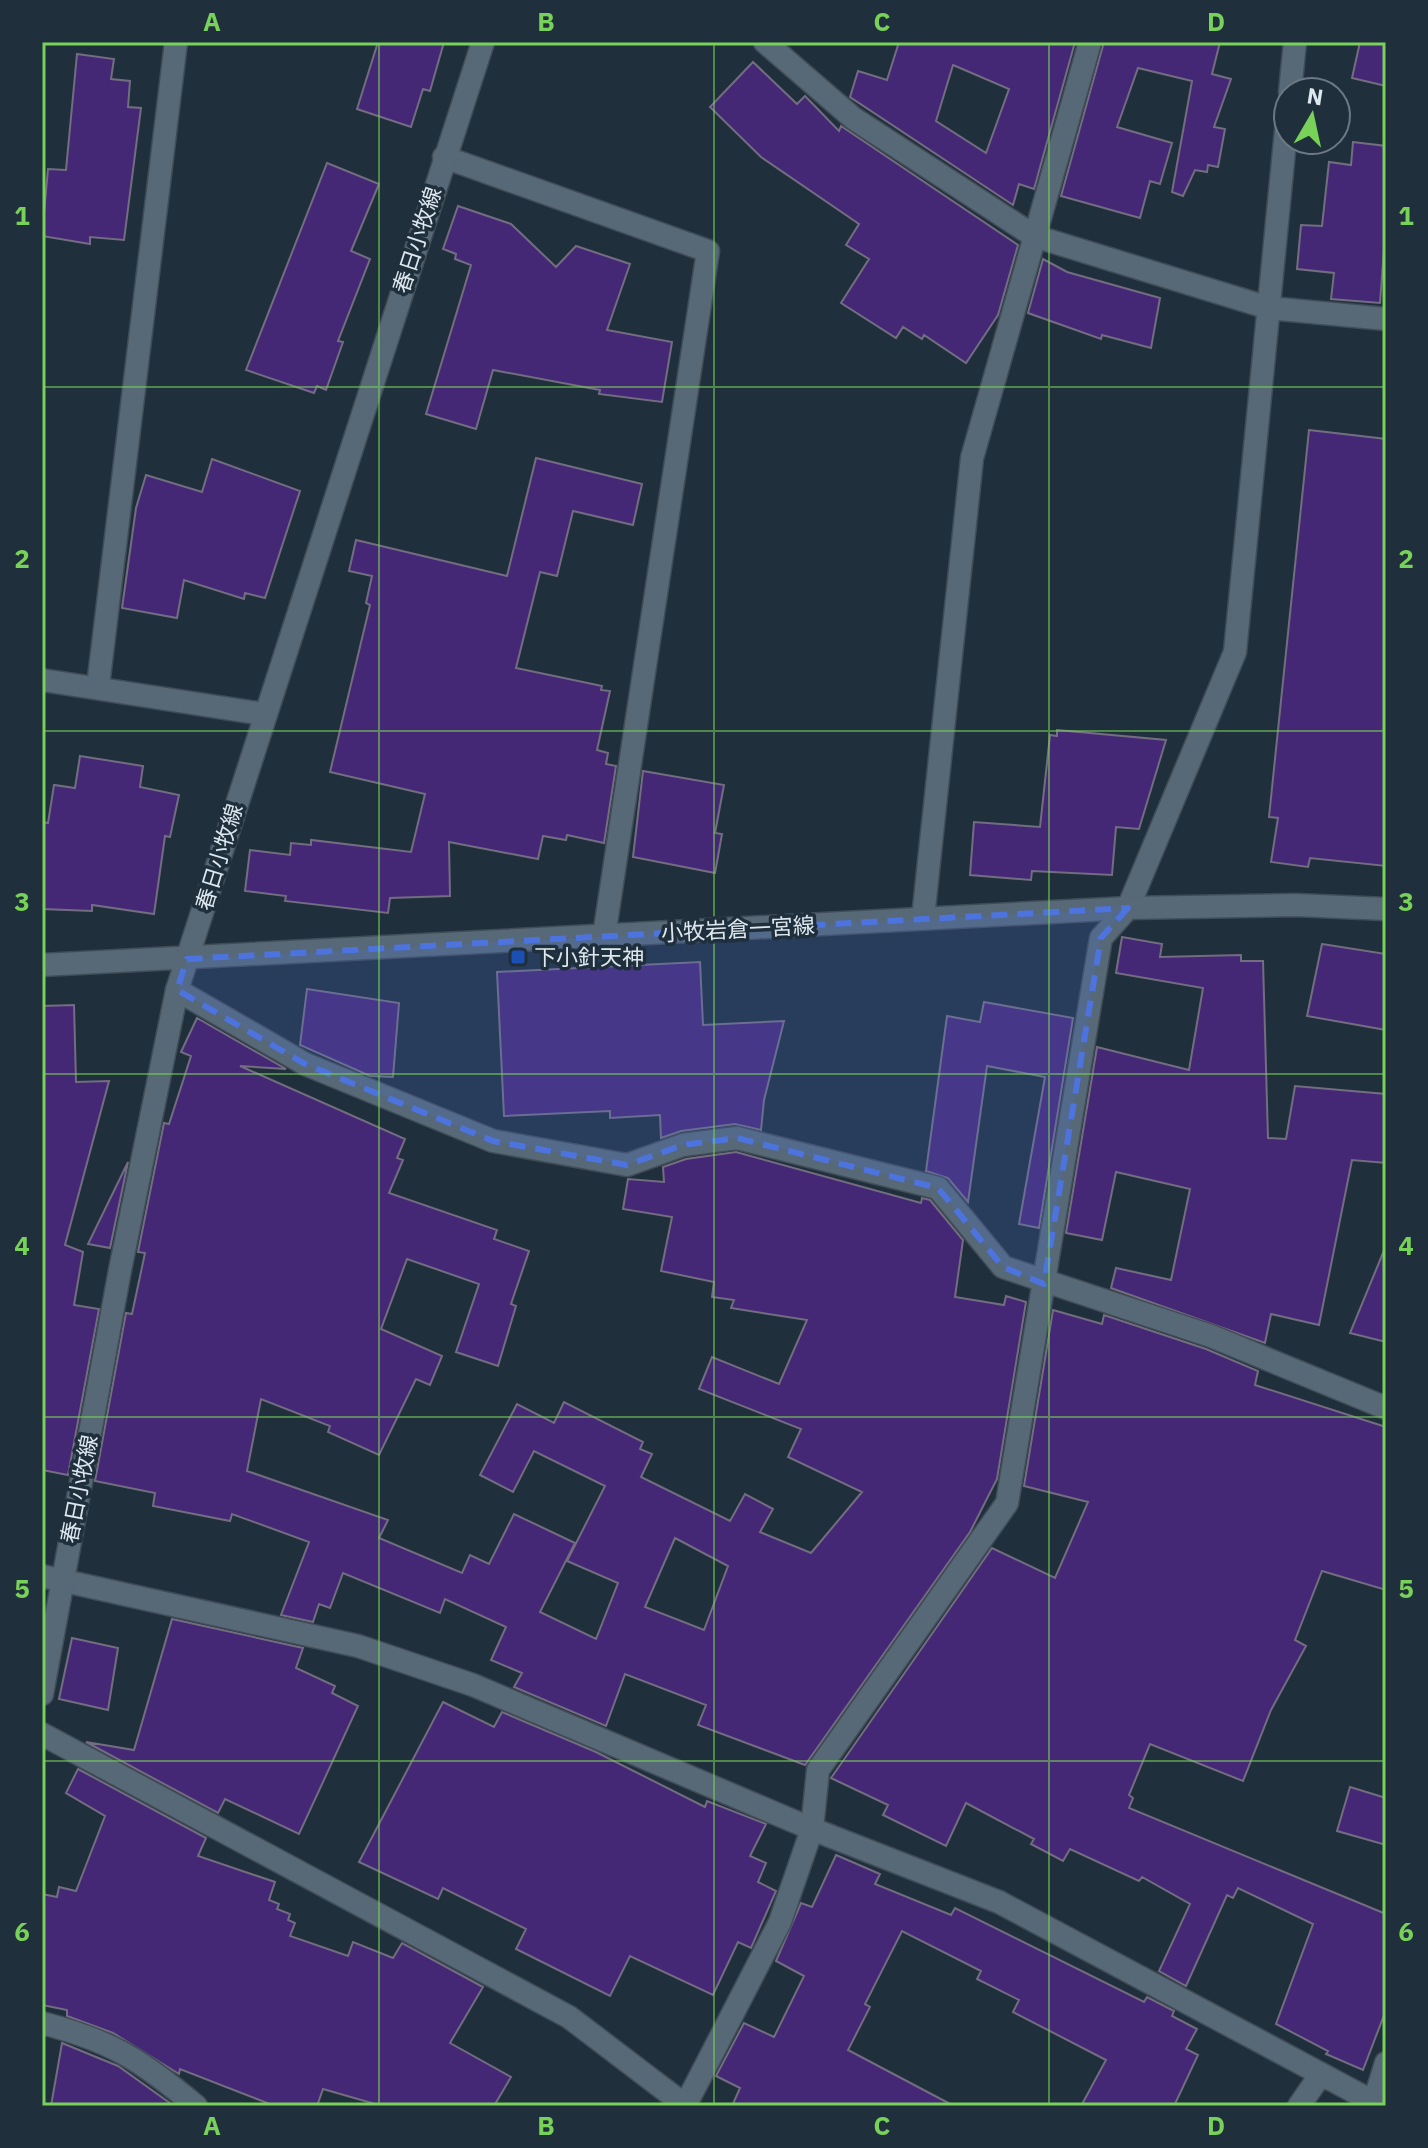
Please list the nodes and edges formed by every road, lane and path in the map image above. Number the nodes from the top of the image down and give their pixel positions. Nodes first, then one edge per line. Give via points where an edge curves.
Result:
1 (176, 42) edge
2 (483, 42) edge
3 (765, 42) edge
4 (1090, 42) edge
5 (1295, 42) edge
6 (1292, 76) edge
7 (1284, 156) edge
8 (444, 157) junction
9 (1034, 236) junction
10 (1269, 308) junction
11 (1386, 319) edge
12 (42, 680) edge
13 (98, 686) junction
14 (264, 714) junction
15 (1128, 908) junction
16 (1386, 909) edge
17 (923, 918) junction
18 (604, 936) junction
19 (187, 959) junction
20 (42, 965) edge
21 (177, 990) junction
22 (1044, 1284) junction
23 (1386, 1408) edge
24 (52, 1580) edge
25 (42, 1694) edge
26 (42, 1734) edge
27 (812, 1829) junction
28 (42, 2023) edge
29 (1386, 2063) edge
30 (1321, 2074) junction
31 (1377, 2104) edge
32 (196, 2106) edge
33 (686, 2106) edge
34 (1299, 2106) edge

1 - 13 street
2 - 8 street, 春日小牧線
3 - 9 street via 853,118
4 - 9 street
5 - 6 street
7 - 10 street
8 - 14 street, 春日小牧線
8 - 18 street via 708,251
9 - 10 street
9 - 17 street via 972,458
10 - 11 street
10 - 15 street via 1235,652
12 - 13 street
13 - 14 street
14 - 19 street, 春日小牧線
15 - 16 street, 小牧岩倉一宮線
15 - 17 street, 小牧岩倉一宮線
15 - 22 street via 1101,938
17 - 18 street, 小牧岩倉一宮線
18 - 19 street, 小牧岩倉一宮線
19 - 20 street, 小牧岩倉一宮線
19 - 21 street, 春日小牧線
21 - 22 street via 305,1064 493,1141 627,1165 683,1145 737,1138 938,1188 1003,1267
21 - 24 street, 春日小牧線
22 - 23 street via 1211,1336
22 - 27 street via 1007,1503 818,1770
24 - 25 street, 春日小牧線
24 - 27 street via 358,1646 473,1685
26 - 33 street via 569,2017
27 - 30 street via 999,1902
27 - 33 street via 780,1922
28 - 32 street via 93,2036 149,2067
29 - 31 street
30 - 31 street
30 - 34 street

